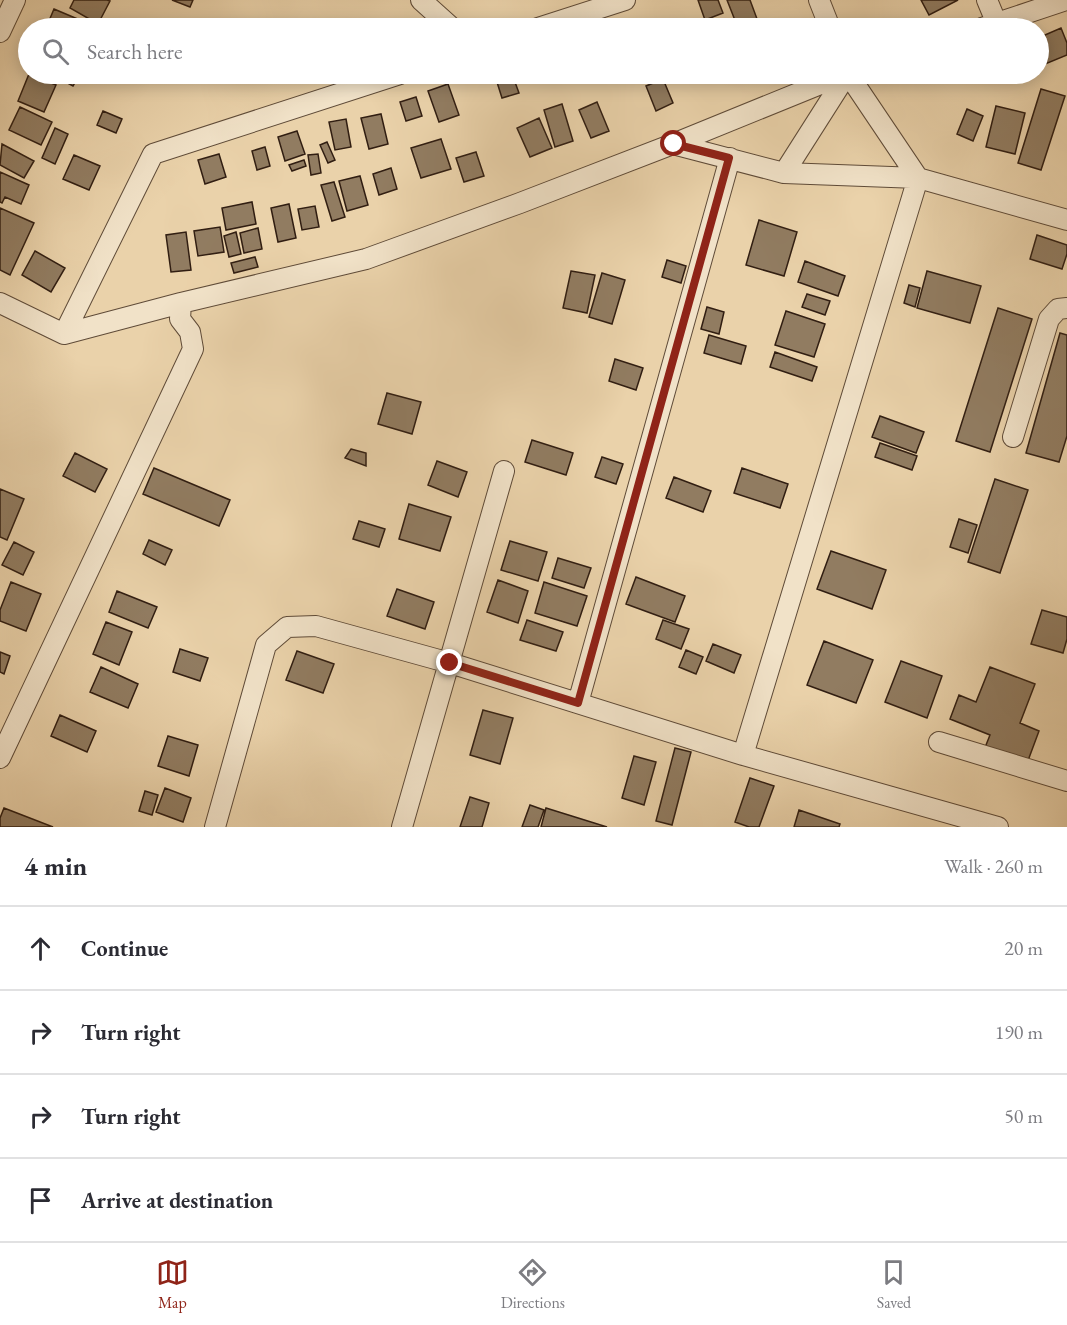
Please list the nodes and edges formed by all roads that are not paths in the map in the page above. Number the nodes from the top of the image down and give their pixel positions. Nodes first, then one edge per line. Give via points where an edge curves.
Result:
1 (15, 0) edge
2 (421, 0) edge
3 (625, 0) edge
4 (819, 0) edge
5 (987, 0) edge
6 (1066, 0) edge
7 (441, 18) edge
8 (569, 18) edge
9 (826, 18) edge
10 (988, 18) edge
11 (1013, 18) edge
12 (0, 32) edge
13 (369, 84) edge
14 (822, 84) edge
15 (841, 84) edge
16 (854, 84) edge
17 (674, 144) junction
18 (729, 158) junction
19 (784, 173) junction
20 (918, 178) junction
21 (1067, 220) edge
22 (0, 303) edge
23 (181, 303) junction
24 (1067, 308) edge
25 (64, 334) junction
26 (1013, 437) dead end
27 (504, 471) dead end
28 (450, 663) junction
29 (578, 703) junction
30 (939, 742) dead end
31 (743, 755) junction
32 (0, 758) edge
33 (1067, 781) edge
34 (215, 827) edge
35 (402, 827) edge
36 (998, 827) edge

1 - 12 street
2 - 7 street
3 - 8 street
4 - 9 street
5 - 10 street
6 - 11 street
13 - 25 street via 153,154
14 - 17 street
15 - 19 street
16 - 20 street
17 - 18 street
17 - 23 street via 366,258
18 - 19 street
18 - 29 street
19 - 20 street
20 - 21 street
20 - 31 street
22 - 25 street
23 - 25 street
23 - 32 street via 180,319 190,332 193,349
24 - 26 street via 1058,309 1050,320
27 - 28 street
28 - 29 street
28 - 34 street via 316,626 287,627 266,645
28 - 35 street
29 - 31 street
30 - 33 street
31 - 36 street

